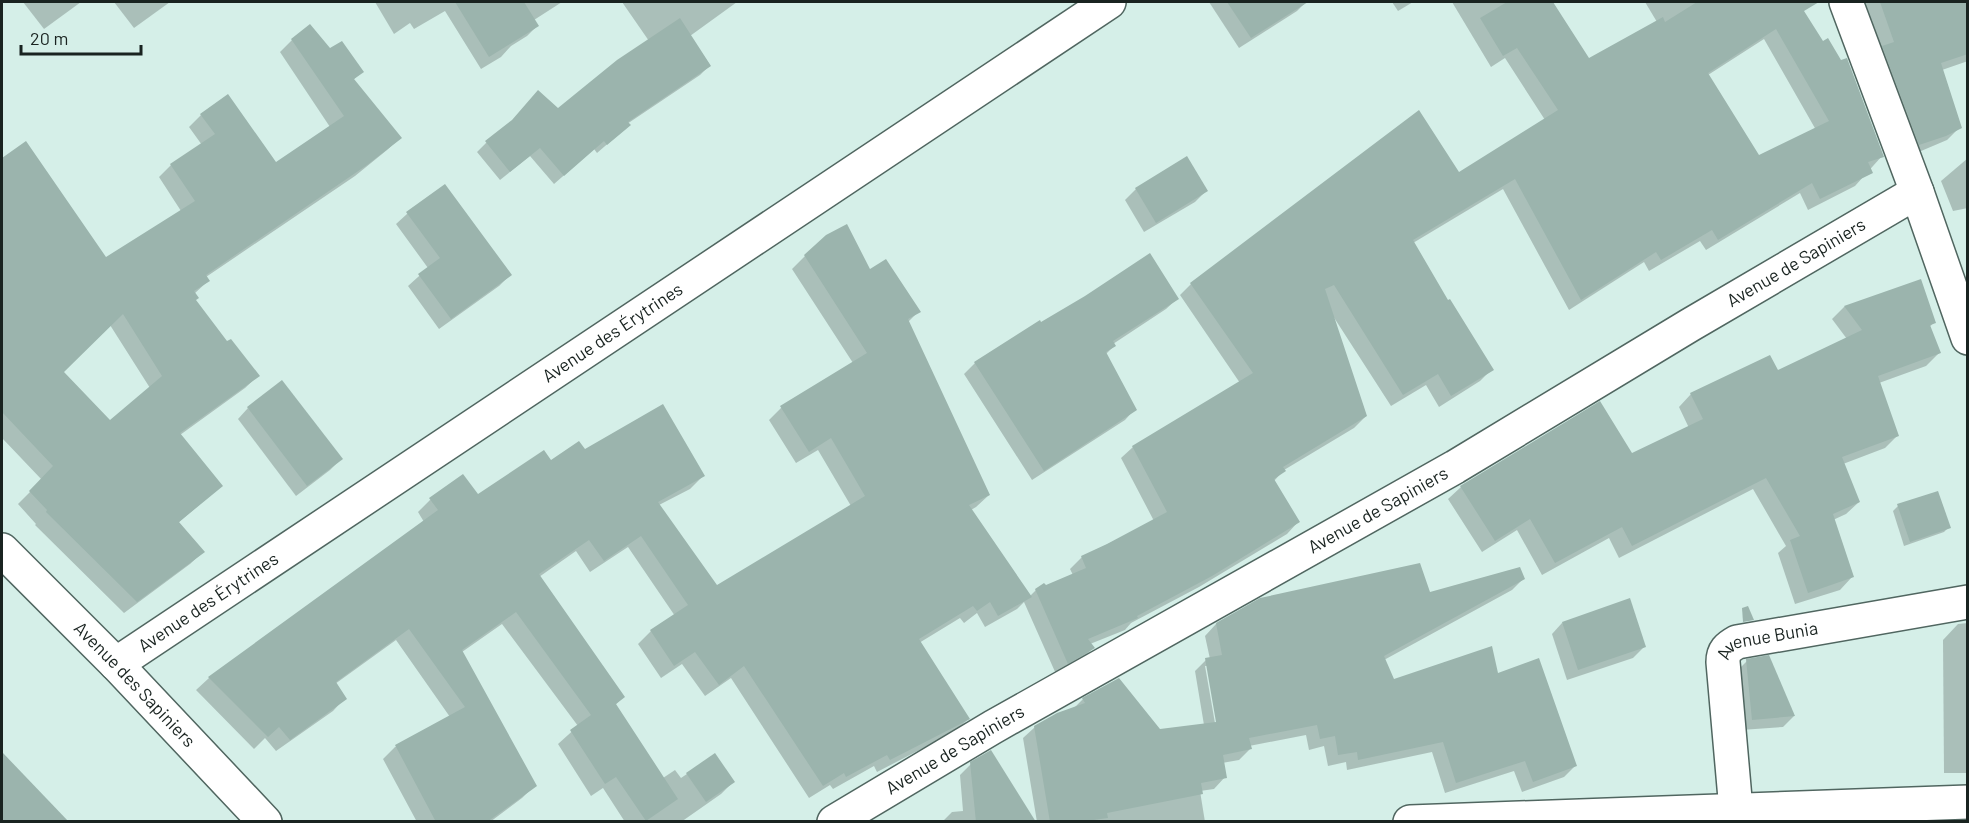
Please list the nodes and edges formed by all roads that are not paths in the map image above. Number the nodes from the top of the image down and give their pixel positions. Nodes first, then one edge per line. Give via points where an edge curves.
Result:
1 (1109, 2) edge
2 (1846, 2) edge
3 (1917, 192) junction
4 (1968, 338) edge
5 (2, 550) edge
6 (1968, 602) edge
7 (116, 664) junction
8 (1968, 802) edge
9 (1736, 810) junction
10 (265, 822) edge
11 (834, 822) edge
12 (1410, 822) edge

1 - 7 street, Avenue des Érytrines
2 - 3 street
3 - 4 street
3 - 11 street, Avenue de Sapiniers via 1455,467 1003,721
5 - 7 street, Avenue des Sapiniers
6 - 9 street, Avenue Bunia via 1730,646 1723,662
7 - 10 street, Avenue des Sapiniers
8 - 9 street
9 - 12 street

